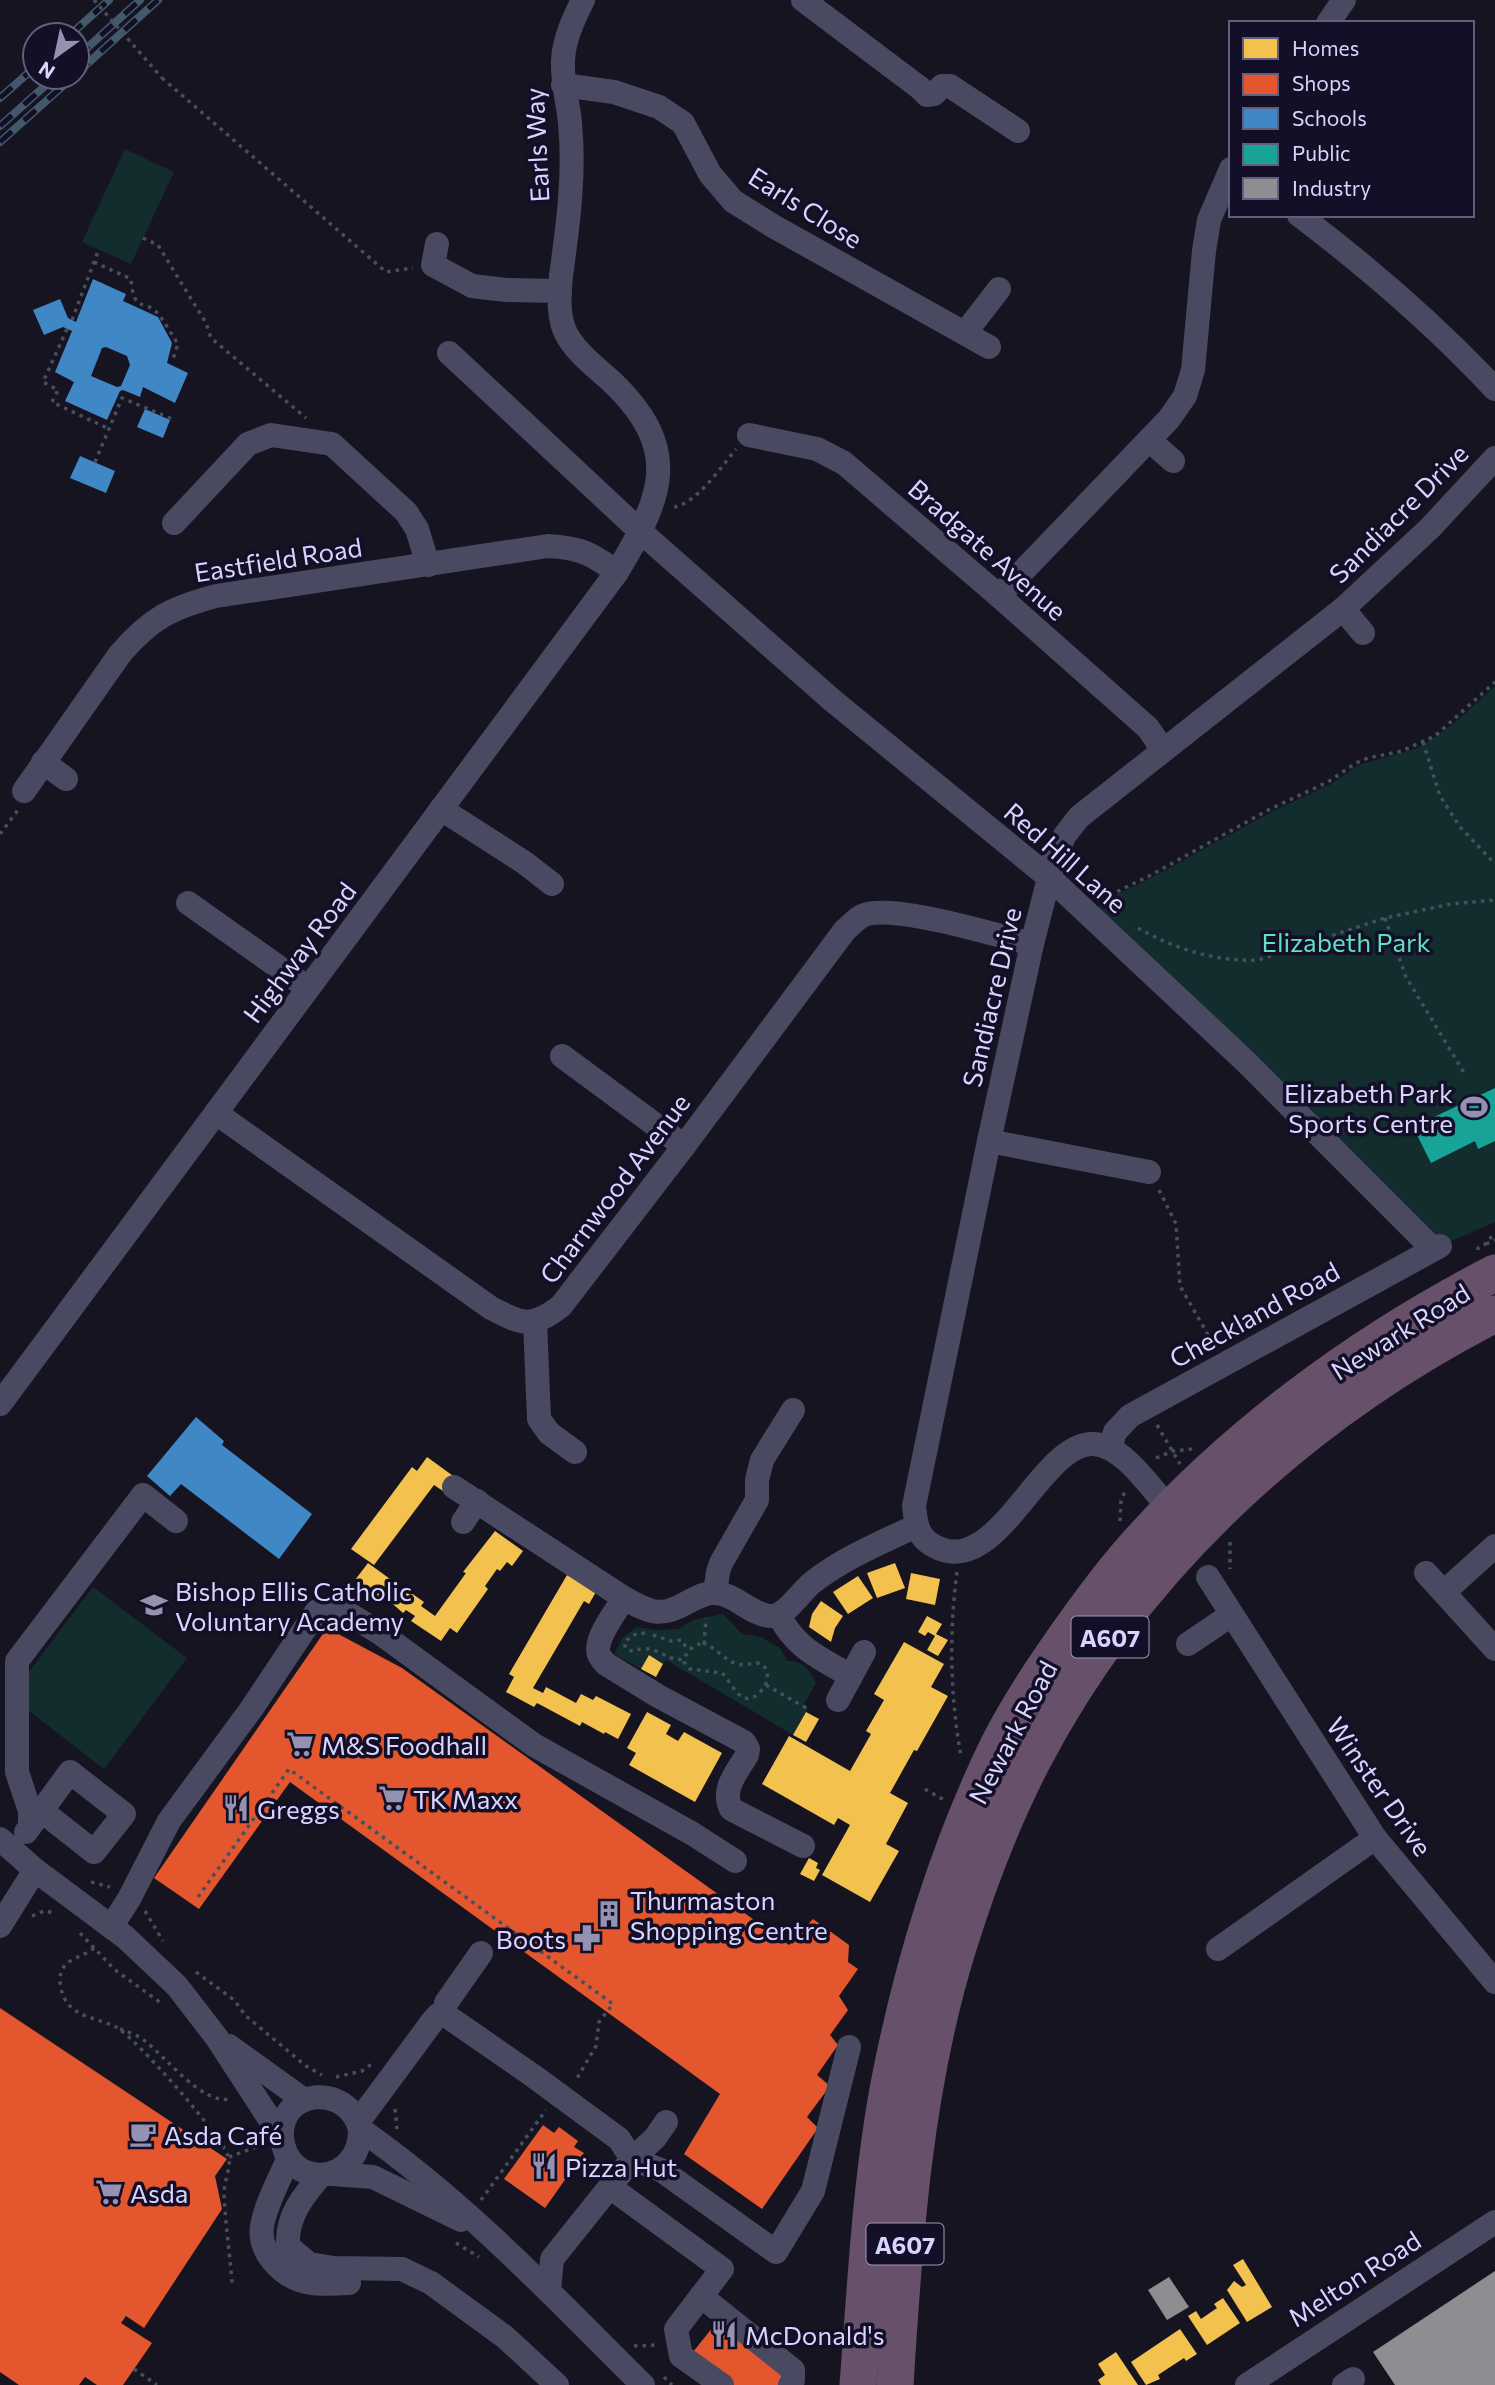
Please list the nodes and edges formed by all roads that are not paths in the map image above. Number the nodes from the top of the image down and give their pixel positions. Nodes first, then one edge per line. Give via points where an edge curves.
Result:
1 (583, 0) edge
2 (803, 0) edge
3 (1344, 0) edge
4 (1329, 21) edge
5 (563, 86) junction
6 (1018, 131) dead end
7 (1229, 174) edge
8 (1301, 217) edge
9 (435, 254) road end
10 (999, 289) dead end
11 (560, 290) junction
12 (965, 333) junction
13 (989, 347) dead end
14 (449, 353) dead end
15 (1495, 389) edge
16 (749, 435) road end
17 (1149, 440) junction
18 (1495, 458) edge
19 (1173, 461) dead end
20 (174, 523) dead end
21 (641, 532) junction
22 (428, 565) junction
23 (617, 572) junction
24 (999, 596) junction
25 (1343, 609) junction
26 (1363, 633) dead end
27 (1163, 750) junction
28 (43, 762) junction
29 (66, 779) dead end
30 (24, 791) dead end
31 (441, 809) junction
32 (1051, 880) junction
33 (552, 884) dead end
34 (188, 903) dead end
35 (1032, 944) junction
36 (308, 988) junction
37 (562, 1056) dead end
38 (216, 1113) junction
39 (989, 1141) junction
40 (684, 1146) junction
41 (1149, 1172) road end
42 (1437, 1248) joint
43 (1490, 1259) edge
44 (1495, 1314) edge
45 (535, 1321) junction
46 (0, 1404) edge
47 (778, 1418) dead end
48 (1110, 1448) junction
49 (575, 1452) dead end
50 (454, 1487) dead end
51 (1170, 1509) junction
52 (176, 1521) dead end
53 (916, 1527) junction
54 (1495, 1546) edge
55 (1426, 1573) dead end
56 (1208, 1577) dead end
57 (715, 1592) junction
58 (1444, 1592) junction
59 (624, 1598) junction
60 (779, 1615) junction
61 (1231, 1615) junction
62 (1188, 1644) dead end
63 (1495, 1649) edge
64 (864, 1653) dead end
65 (851, 1676) junction
66 (838, 1700) dead end
67 (1375, 1838) junction
68 (6, 1844) edge
69 (803, 1846) dead end
70 (735, 1861) dead end
71 (35, 1870) junction
72 (1, 1924) edge
73 (111, 1927) junction
74 (1218, 1949) dead end
75 (481, 1953) dead end
76 (1495, 1982) edge
77 (444, 2014) junction
78 (217, 2038) junction
79 (849, 2047) dead end
80 (387, 2081) junction
81 (313, 2098) junction
82 (666, 2122) dead end
83 (359, 2126) junction
84 (280, 2146) junction
85 (632, 2159) junction
86 (326, 2174) junction
87 (610, 2187) junction
88 (1495, 2222) edge
89 (494, 2236) junction
90 (430, 2283) junction
91 (549, 2291) junction
92 (697, 2301) junction
93 (786, 2373) edge
94 (557, 2385) edge
95 (643, 2385) edge
96 (722, 2385) edge
97 (858, 2385) edge
98 (895, 2385) edge
99 (1247, 2385) edge

1 - 5 street, Earls Way via 562,57
2 - 6 street via 926,95 950,86
3 - 4 street
5 - 11 street, Earls Way via 570,122 572,192
5 - 12 street, Earls Close via 614,92 659,107 683,123 710,174 733,201
7 - 17 street via 1209,220 1193,370 1185,396
8 - 15 street via 1380,280
9 - 11 street via 472,286
10 - 12 street
11 - 21 street, Earls Way via 564,328 571,341 646,422 657,455 657,492
12 - 13 street, Earls Close
14 - 21 street, Red Hill Lane
16 - 24 street, Bradgate Avenue via 817,449 844,463
17 - 19 street
17 - 24 street
18 - 25 street, Sandiacre Drive via 1430,528
20 - 22 street via 248,444 271,435 332,444 406,512
21 - 23 street, Highway Road
21 - 32 street, Red Hill Lane via 832,700
22 - 23 street, Eastfield Road via 548,546 575,548
22 - 28 street, Eastfield Road via 182,605 138,633
23 - 31 street, Highway Road
24 - 27 street, Bradgate Avenue via 1148,729
25 - 26 street, Sandiacre Drive
25 - 27 street, Sandiacre Drive
27 - 32 street, Sandiacre Drive via 1079,817 1055,855
28 - 29 street
28 - 30 street, Eastfield Road
31 - 33 street
31 - 36 street, Highway Road
32 - 35 street, Sandiacre Drive
32 - 42 street, Red Hill Lane via 1245,1060
34 - 36 street
35 - 39 street, Sandiacre Drive
35 - 40 street, Charnwood Avenue via 907,914 862,916 845,930
36 - 38 street, Highway Road
37 - 40 street
38 - 45 street via 491,1308 518,1322
38 - 46 street, Highway Road
39 - 41 street
39 - 53 street, Sandiacre Drive via 915,1506
40 - 45 street, Charnwood Avenue via 561,1306
42 - 48 street, Checkland Road via 1130,1416 1115,1432
43 - 51 highway, Newark Road / A607 via 1443,1300 1348,1361 1258,1429
44 - 98 highway, Newark Road / A607 via 1372,1387 1283,1453 1215,1515 1105,1642 1034,1759 984,1871 957,1949 933,2047 906,2224
45 - 49 street via 539,1419 549,1433
47 - 57 street via 758,1470 757,1500 721,1563
48 - 51 street via 1123,1456
48 - 53 street via 1082,1446 1064,1456 974,1549 960,1553 940,1549 924,1541
50 - 59 street via 470,1511
51 - 97 highway, Newark Road / A607 via 1132,1549 1046,1664 1001,1741 950,1859 921,1949 890,2078
52 - 68 street via 144,1495 17,1661 17,1772 36,1818
53 - 60 street via 842,1562
54 - 58 street
55 - 58 street
56 - 61 street, Winster Drive
57 - 59 street via 658,1613
57 - 60 street via 756,1611
58 - 63 street
59 - 69 street via 601,1637 600,1657 658,1696 744,1742 747,1755 727,1789 727,1802 731,1809
60 - 65 street via 794,1640
61 - 62 street
61 - 67 street, Winster Drive
64 - 65 street
65 - 66 street
67 - 74 street
67 - 76 street, Winster Drive
68 - 71 street
70 - 73 street via 534,1745 380,1633 344,1611 328,1608 317,1611 169,1821
71 - 72 street
71 - 73 street
73 - 78 street via 177,1986
75 - 77 street via 446,2003
77 - 80 street via 432,2022
77 - 85 street via 619,2139
78 - 81 street
78 - 84 street
79 - 85 street via 813,2191 776,2252 661,2170
80 - 81 street
80 - 83 street
81 - 83 street via 346,2105
81 - 84 street via 295,2106 287,2116
82 - 85 street
83 - 86 street via 358,2152
83 - 89 street
84 - 86 street via 309,2173
84 - 90 street via 262,2225 262,2244 274,2263 310,2283
85 - 87 street
86 - 89 street via 373,2177
86 - 90 street via 301,2199 289,2222 288,2246 309,2264 402,2269
87 - 91 street via 552,2259
87 - 92 street via 722,2269
88 - 99 street, Melton Road
89 - 91 street
90 - 94 street via 505,2337
91 - 95 street
92 - 93 street via 726,2317
92 - 96 street via 676,2329 681,2356

